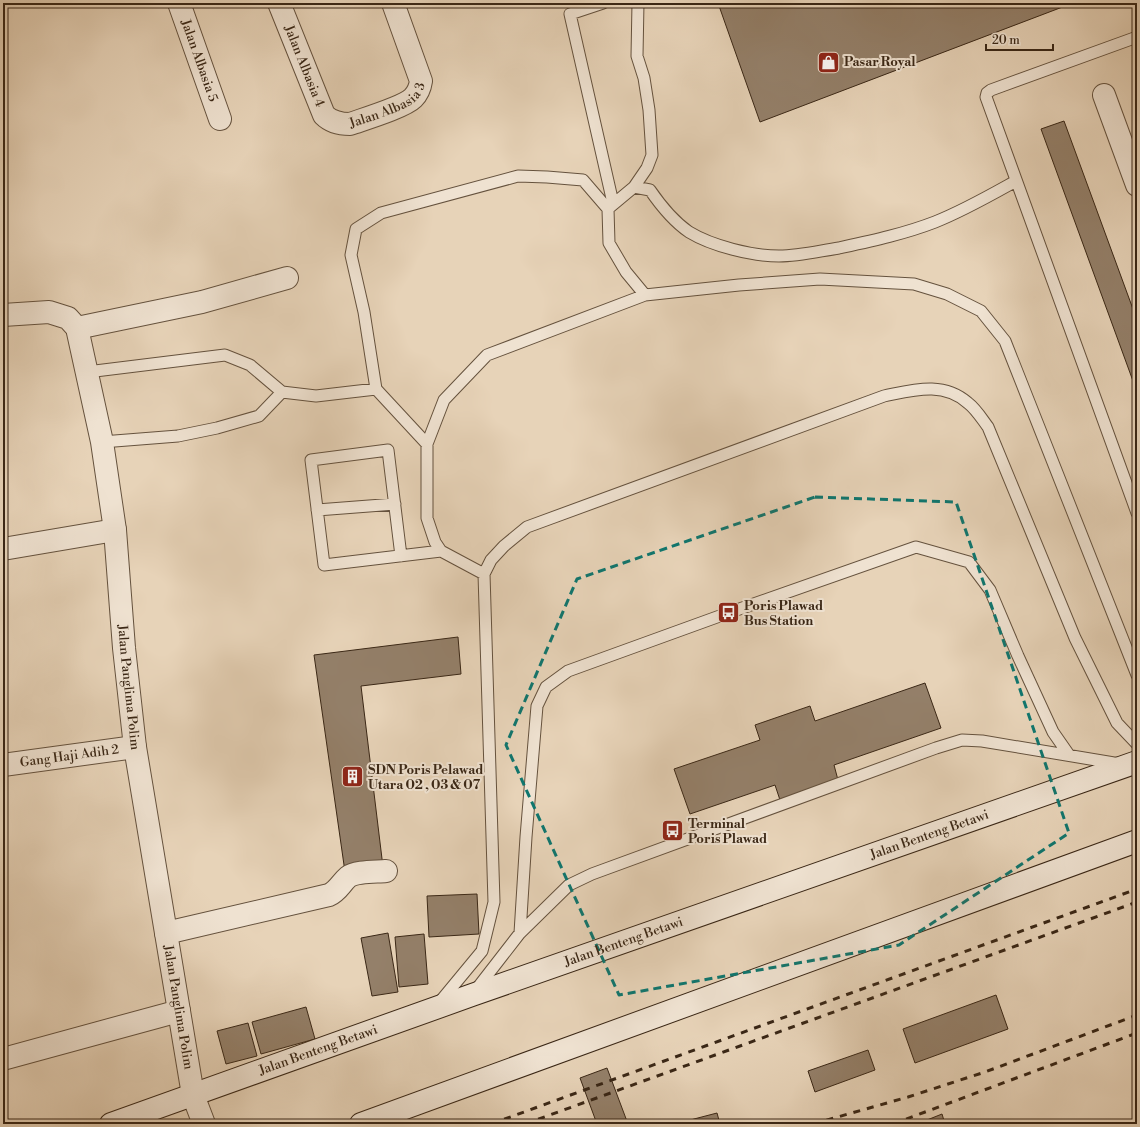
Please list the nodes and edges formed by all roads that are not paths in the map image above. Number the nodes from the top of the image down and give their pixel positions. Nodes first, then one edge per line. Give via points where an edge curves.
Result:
1 (178, 3) edge
2 (279, 3) edge
3 (393, 3) edge
4 (603, 3) edge
5 (638, 3) edge
6 (1137, 37) edge
7 (1104, 95) dead end
8 (220, 119) dead end
9 (337, 123) joint
10 (1129, 136) edge
11 (1016, 181) junction
12 (1137, 185) edge
13 (634, 187) junction
14 (611, 206) junction
15 (287, 278) dead end
16 (645, 295) junction
17 (3, 315) edge
18 (77, 328) junction
19 (87, 372) junction
20 (376, 389) junction
21 (282, 392) junction
22 (102, 442) junction
23 (427, 444) junction
24 (395, 504) junction
25 (317, 510) junction
26 (1137, 513) edge
27 (115, 530) junction
28 (3, 549) edge
29 (441, 551) junction
30 (401, 556) junction
31 (484, 574) junction
32 (1137, 675) edge
33 (1137, 744) edge
34 (135, 747) junction
35 (1069, 755) junction
36 (1132, 763) edge
37 (3, 765) edge
38 (1137, 841) edge
39 (386, 871) dead end
40 (166, 933) junction
41 (520, 933) junction
42 (472, 995) junction
43 (433, 1009) junction
44 (179, 1011) junction
45 (3, 1060) edge
46 (194, 1095) junction
47 (203, 1122) edge
48 (111, 1124) edge
49 (361, 1124) edge

1 - 8 street, Jalan Albasia 5
2 - 9 street, Jalan Albasia 4 via 324,115
3 - 9 street, Jalan Albasia 3 via 421,81 420,89 413,98 403,104 350,124
4 - 14 lane via 570,14
5 - 13 lane via 637,56 644,78 649,110 652,155 647,168
6 - 11 lane via 987,93 987,100
7 - 10 street
10 - 12 street
11 - 13 lane via 968,207 904,233 814,252 778,256 718,246 689,232 666,212 650,190
11 - 26 lane
13 - 14 lane
14 - 16 lane via 609,243 626,272
14 - 20 lane via 583,180 518,176 381,213 356,229 351,255 364,312
15 - 18 street via 202,302
16 - 23 lane via 487,355 444,400
16 - 32 lane via 739,285 843,280 914,284 947,294 981,311 1005,341
17 - 18 street via 49,312 68,318
18 - 19 street, Jalan Panglima Polim
19 - 21 lane via 225,355 250,365
19 - 22 street, Jalan Panglima Polim
20 - 21 lane via 316,396
20 - 23 lane
21 - 22 lane via 259,416 217,428 178,436
22 - 27 street, Jalan Panglima Polim
23 - 29 lane via 427,518 435,542
24 - 25 lane
24 - 25 lane via 388,450 311,460
24 - 30 lane
25 - 30 lane via 324,566
27 - 28 street
27 - 34 street, Jalan Panglima Polim
29 - 30 lane
29 - 31 lane
31 - 33 lane via 491,560 527,527 884,396 922,388 950,391 968,403 988,427 1069,627 1117,723
31 - 43 lane via 494,902 482,951
34 - 37 street, Gang Haji Adih 2
34 - 40 street, Jalan Panglima Polim
35 - 36 lane
35 - 41 lane via 982,741 962,740 936,748 592,874 569,885
35 - 41 lane via 1054,732 990,590 969,562 916,547 568,671 546,687 536,706
36 - 42 street, Jalan Benteng Betawi
38 - 49 street
39 - 40 street via 349,876 329,895
40 - 44 street, Jalan Panglima Polim
41 - 42 lane
42 - 43 street, Jalan Benteng Betawi
43 - 46 street, Jalan Benteng Betawi
44 - 45 street
44 - 46 street, Jalan Panglima Polim
46 - 47 street, Jalan Panglima Polim
46 - 48 street, Jalan Benteng Betawi

